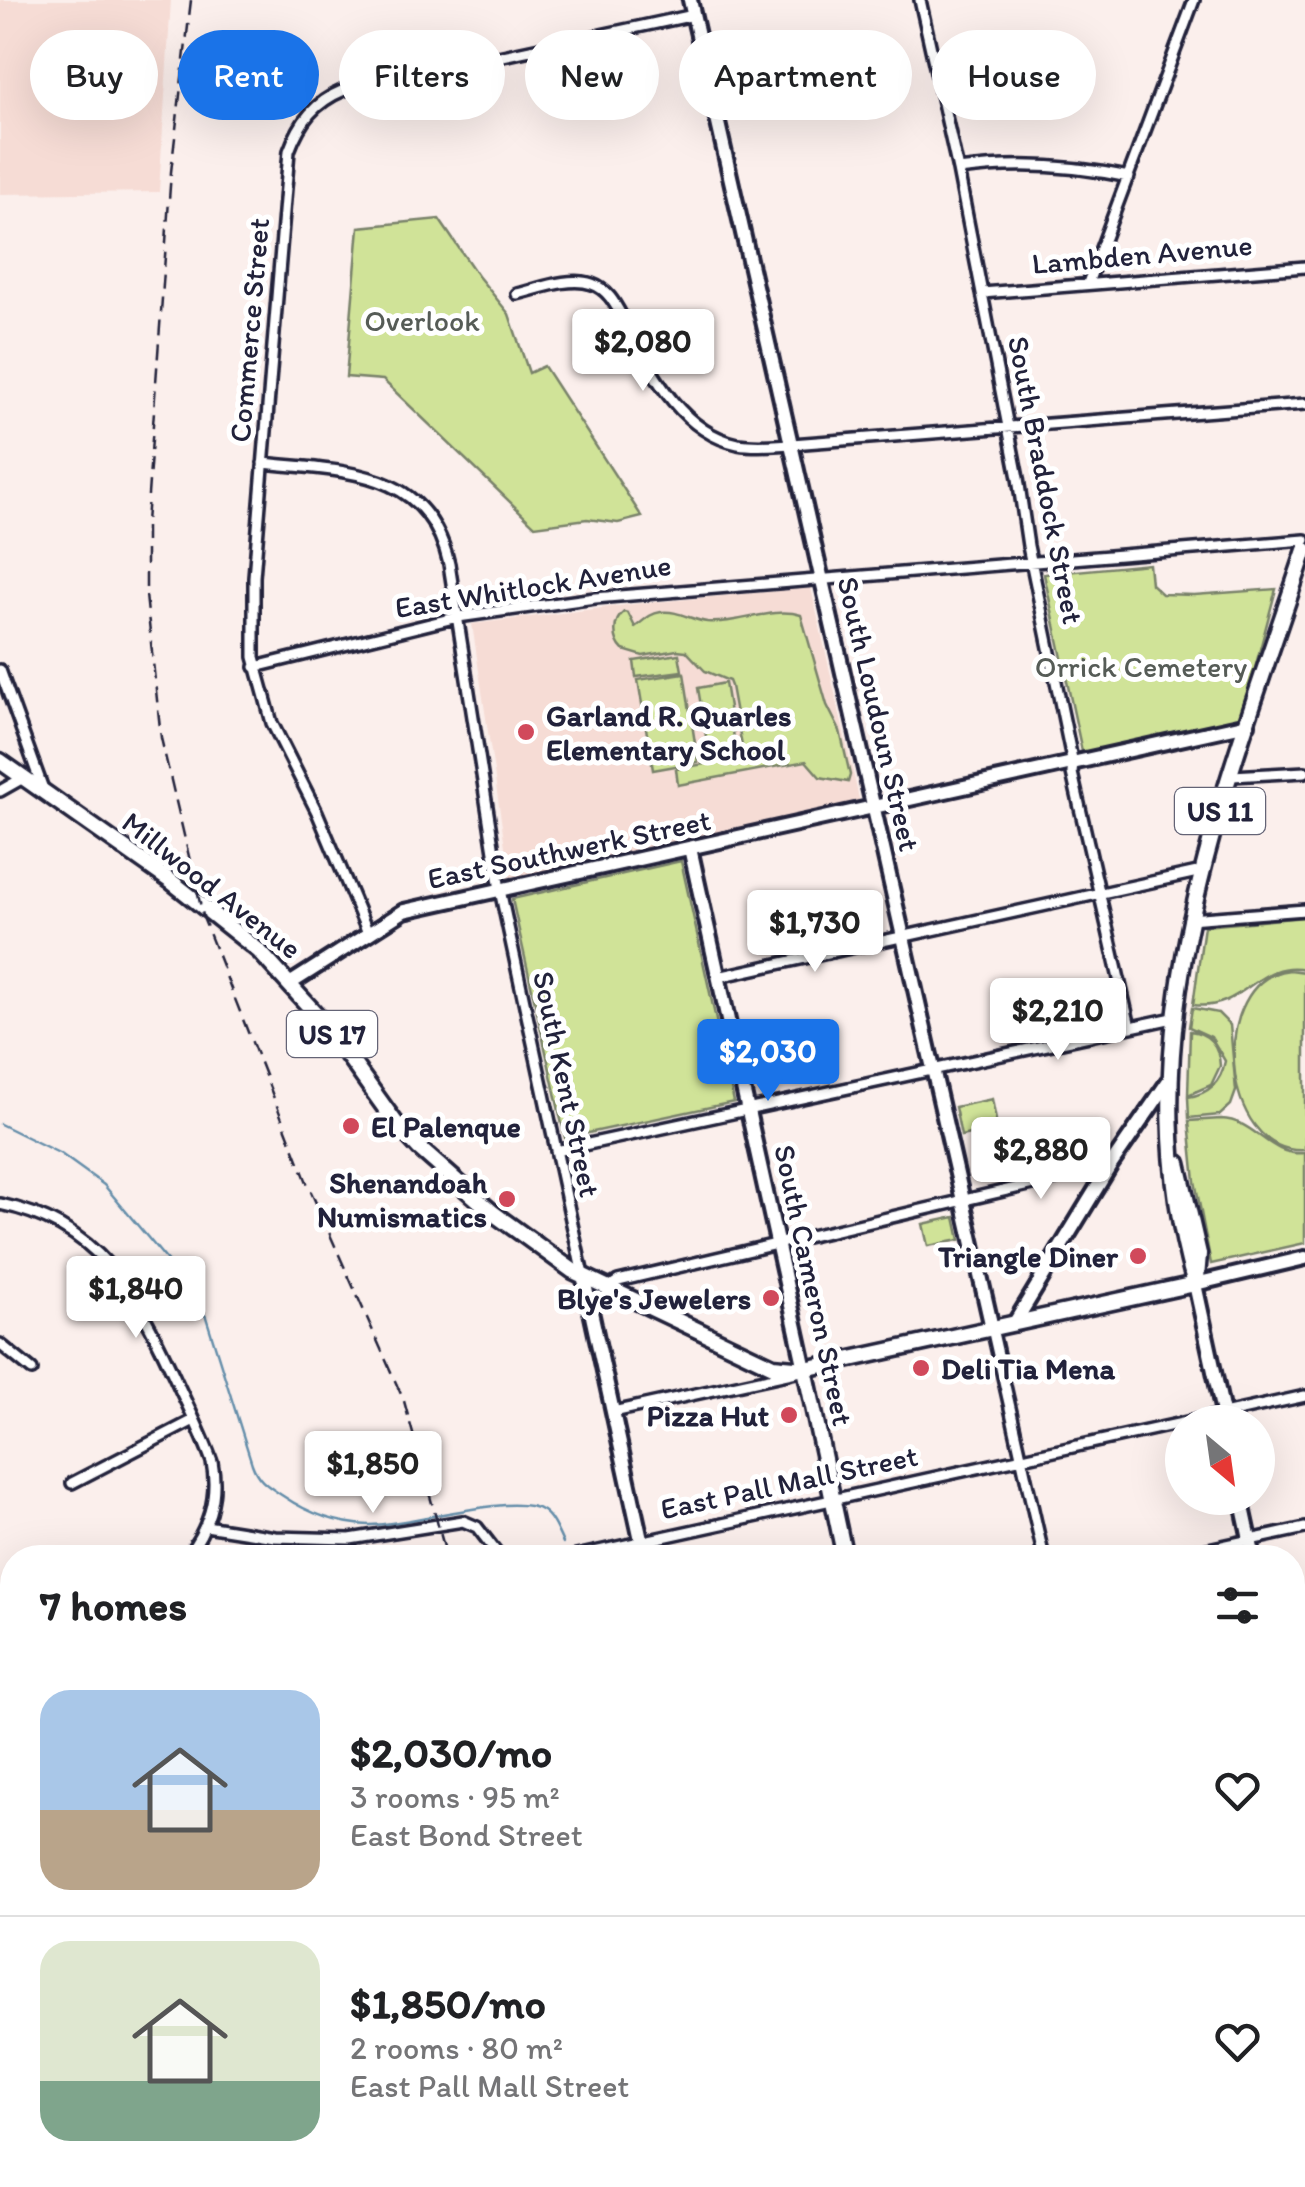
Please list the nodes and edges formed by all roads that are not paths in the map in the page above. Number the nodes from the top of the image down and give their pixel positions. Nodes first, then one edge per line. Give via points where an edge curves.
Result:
1 (690, 0) edge
2 (920, 0) edge
3 (1194, 0) edge
4 (694, 14) junction
5 (958, 170) junction
6 (1129, 176) junction
7 (1305, 267) edge
8 (1088, 283) junction
9 (982, 293) junction
10 (517, 294) dead end
11 (1305, 404) edge
12 (1008, 426) junction
13 (792, 444) junction
14 (263, 462) junction
15 (1305, 540) edge
16 (1305, 550) edge
17 (1031, 562) junction
18 (823, 578) junction
19 (458, 617) junction
20 (255, 667) junction
21 (0, 670) edge
22 (1248, 724) junction
23 (0, 761) edge
24 (1073, 764) junction
25 (1305, 772) edge
26 (1232, 776) junction
27 (22, 778) junction
28 (0, 791) edge
29 (44, 792) junction
30 (875, 808) junction
31 (690, 848) junction
32 (1202, 871) junction
33 (500, 890) junction
34 (1100, 894) junction
35 (1305, 910) edge
36 (1189, 920) junction
37 (368, 933) junction
38 (904, 936) junction
39 (718, 977) junction
40 (292, 983) junction
41 (1173, 1018) junction
42 (1130, 1028) junction
43 (934, 1070) junction
44 (1170, 1080) junction
45 (747, 1110) junction
46 (556, 1151) junction
47 (1110, 1166) junction
48 (964, 1200) junction
49 (0, 1204) edge
50 (777, 1243) junction
51 (1305, 1258) edge
52 (583, 1275) junction
53 (1195, 1284) junction
54 (610, 1287) junction
55 (1014, 1324) junction
56 (992, 1328) junction
57 (0, 1344) edge
58 (32, 1370) dead end
59 (805, 1370) junction
60 (1305, 1396) edge
61 (1221, 1405) edge
62 (1272, 1405) edge
63 (613, 1412) junction
64 (194, 1420) junction
65 (1165, 1429) edge
66 (1022, 1456) junction
67 (72, 1483) dead end
68 (832, 1498) junction
69 (1245, 1515) edge
70 (206, 1526) junction
71 (1305, 1528) edge
72 (1250, 1540) junction
73 (641, 1541) junction
74 (194, 1545) edge
75 (491, 1545) edge
76 (623, 1545) edge
77 (642, 1545) edge
78 (842, 1545) edge
79 (1041, 1545) edge
80 (1227, 1545) edge
81 (1251, 1545) edge

1 - 4 street, South Loudoun Street
2 - 5 street, South Braddock Street
3 - 6 street
4 - 13 street, South Loudoun Street
4 - 14 street, Commerce Street via 362,85 319,102 294,136 285,169
5 - 6 street via 1038,165
5 - 9 street, South Braddock Street
6 - 8 street
7 - 8 street, Lambden Avenue
8 - 9 street, Lambden Avenue
9 - 12 street, South Braddock Street
10 - 13 street via 568,282 598,286 612,298 663,390 692,420 736,444
11 - 12 street
12 - 13 street
12 - 17 street, South Braddock Street
13 - 18 street, South Loudoun Street
14 - 19 street, South Kent Street via 360,473 405,492 441,536
14 - 20 street, Commerce Street
15 - 17 street, East Whitlock Avenue
16 - 22 main road, US 11
17 - 18 street, East Whitlock Avenue
17 - 24 street, South Braddock Street
18 - 19 street, East Whitlock Avenue
18 - 30 street, South Loudoun Street
19 - 20 street, East Whitlock Avenue
19 - 33 street, South Kent Street
20 - 37 street, Commerce Street via 272,722
21 - 29 street
22 - 24 street, East Southwerk Street
22 - 26 main road, US 11
23 - 27 main road, Millwood Avenue / US 17
24 - 30 street, East Southwerk Street
24 - 34 street, South Braddock Street
25 - 26 street
26 - 32 main road, US 11
27 - 28 street
27 - 29 main road, Millwood Avenue / US 17
29 - 40 main road, Millwood Avenue / US 17 via 218,917
30 - 31 street, East Southwerk Street
30 - 38 street, South Loudoun Street
31 - 33 street, East Southwerk Street
31 - 39 street, South Cameron Street
32 - 34 street
32 - 36 main road, US 11
33 - 37 street, East Southwerk Street via 404,912
33 - 46 street, South Kent Street
34 - 38 street
34 - 42 street, South Braddock Street
35 - 36 street
36 - 41 main road, US 11
37 - 40 street, East Southwerk Street
38 - 39 street
38 - 43 street, South Loudoun Street
39 - 45 street, South Cameron Street
40 - 52 main road, Millwood Avenue / US 17 via 420,1148 493,1212
41 - 42 street
41 - 44 main road, US 11
42 - 43 street
43 - 45 street
43 - 48 street, South Loudoun Street
44 - 47 street
44 - 53 main road, US 11 via 1177,1210
45 - 46 street
45 - 50 street, South Cameron Street
46 - 52 street, South Kent Street
47 - 48 street
47 - 55 street
48 - 50 street
48 - 56 street, South Loudoun Street
49 - 64 street via 68,1229 115,1270 141,1308
50 - 54 street
50 - 59 street, South Cameron Street
51 - 53 street
52 - 54 main road, Millwood Avenue / US 17
52 - 63 street, South Kent Street
53 - 55 main road
53 - 61 street
54 - 59 main road, Millwood Avenue / US 17 via 773,1366
55 - 56 main road
56 - 59 main road
56 - 66 street, South Loudoun Street
57 - 58 street
59 - 63 street
59 - 68 main road, South Cameron Street
60 - 62 street, East Pall Mall Street
63 - 73 street, South Kent Street
64 - 67 street
64 - 70 street via 215,1477
65 - 66 street, East Pall Mall Street
66 - 68 street, East Pall Mall Street
66 - 79 street, South Loudoun Street
68 - 73 street, East Pall Mall Street
68 - 78 main road, South Cameron Street
69 - 72 street
70 - 74 street
70 - 75 street via 350,1539 463,1521
71 - 72 street
72 - 80 street
72 - 81 street
73 - 76 street, East Pall Mall Street
73 - 77 street, South Kent Street

